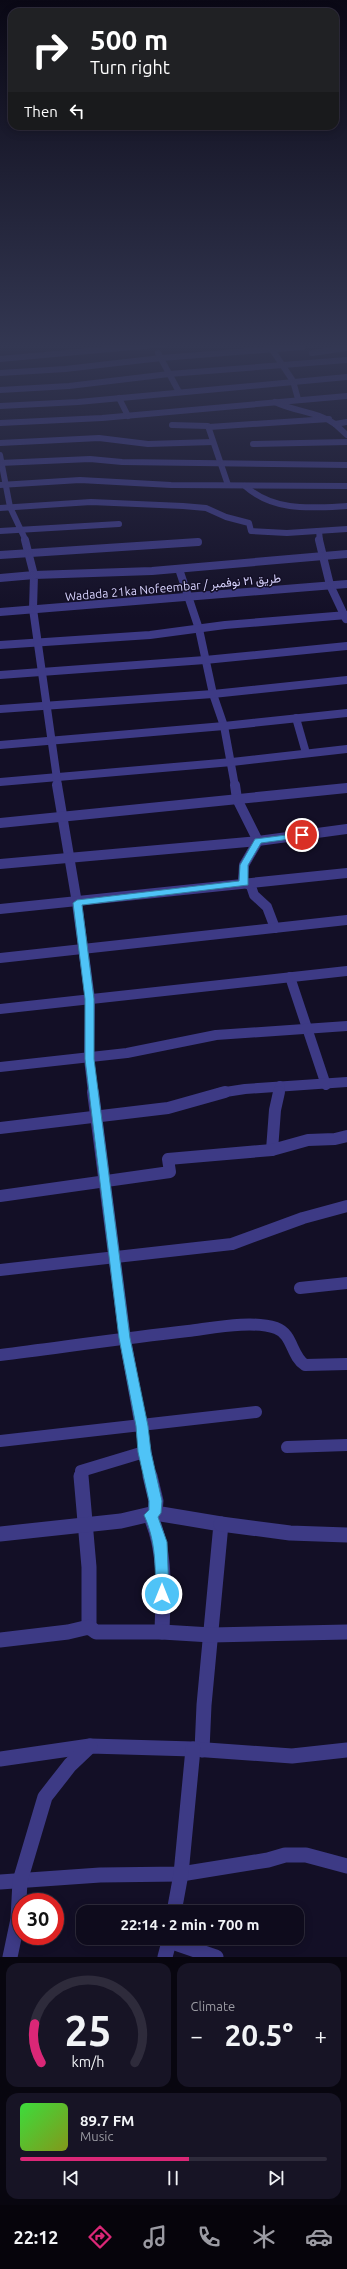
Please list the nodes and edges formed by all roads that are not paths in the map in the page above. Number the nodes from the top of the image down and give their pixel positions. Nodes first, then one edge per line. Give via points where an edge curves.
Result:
1 (211, 435) edge
2 (213, 442) junction
3 (347, 442) edge
4 (0, 443) edge
5 (253, 444) dead end
6 (0, 455) edge
7 (1, 463) edge
8 (222, 463) junction
9 (347, 465) edge
10 (2, 484) edge
11 (228, 485) junction
12 (245, 486) junction
13 (347, 486) edge
14 (347, 506) edge
15 (10, 507) junction
16 (0, 508) edge
17 (119, 524) dead end
18 (19, 529) junction
19 (347, 529) edge
20 (0, 531) edge
21 (319, 531) junction
22 (198, 542) dead end
23 (29, 553) junction
24 (347, 554) edge
25 (0, 555) edge
26 (324, 556) junction
27 (178, 569) junction
28 (34, 574) junction
29 (0, 578) edge
30 (347, 584) edge
31 (330, 585) junction
32 (189, 597) junction
33 (33, 609) junction
34 (0, 612) edge
35 (346, 617) edge
36 (198, 629) junction
37 (37, 642) junction
38 (0, 645) edge
39 (347, 646) edge
40 (205, 660) junction
41 (43, 672) junction
42 (0, 675) edge
43 (347, 680) edge
44 (213, 694) junction
45 (46, 705) junction
46 (0, 709) edge
47 (347, 713) edge
48 (296, 718) junction
49 (224, 726) junction
50 (50, 741) junction
51 (0, 745) edge
52 (347, 749) edge
53 (306, 753) junction
54 (232, 762) junction
55 (57, 777) junction
56 (0, 782) edge
57 (347, 788) edge
58 (237, 798) junction
59 (62, 817) junction
60 (0, 823) edge
61 (347, 829) edge
62 (258, 841) junction
63 (69, 857) junction
64 (0, 864) edge
65 (347, 873) edge
66 (246, 883) junction
67 (77, 903) junction
68 (0, 910) edge
69 (347, 920) edge
70 (275, 928) junction
71 (82, 949) junction
72 (0, 958) edge
73 (347, 970) edge
74 (290, 977) junction
75 (90, 999) junction
76 (0, 1009) edge
77 (347, 1026) edge
78 (309, 1031) junction
79 (89, 1059) junction
80 (0, 1067) edge
81 (347, 1082) edge
82 (326, 1085) junction
83 (280, 1086) junction
84 (96, 1116) junction
85 (0, 1128) edge
86 (347, 1136) edge
87 (272, 1150) junction
88 (104, 1182) junction
89 (0, 1196) edge
90 (347, 1206) edge
91 (115, 1258) junction
92 (0, 1270) edge
93 (347, 1283) edge
94 (300, 1288) dead end
95 (125, 1338) junction
96 (0, 1355) edge
97 (347, 1364) edge
98 (256, 1412) dead end
99 (142, 1426) junction
100 (0, 1441) edge
101 (347, 1445) edge
102 (287, 1447) dead end
103 (144, 1452) junction
104 (153, 1514) junction
105 (86, 1524) junction
106 (221, 1524) junction
107 (0, 1534) edge
108 (347, 1535) edge
109 (90, 1627) junction
110 (162, 1632) junction
111 (347, 1632) edge
112 (211, 1635) junction
113 (0, 1640) edge
114 (90, 1746) junction
115 (198, 1749) junction
116 (347, 1750) edge
117 (0, 1759) edge
118 (347, 1866) edge
119 (181, 1874) junction
120 (20, 1881) junction
121 (0, 1882) edge
122 (175, 1905) edge
123 (168, 1945) edge
124 (10, 1957) edge
125 (216, 1957) edge

1 - 2 street
2 - 4 street via 148,444 99,438
2 - 8 street via 217,457
3 - 5 street
6 - 7 street
7 - 8 street via 90,459 122,462
7 - 10 street
8 - 9 street
8 - 11 street
10 - 11 street via 80,480
10 - 15 street
11 - 12 street
12 - 13 street
12 - 14 street via 257,498 282,505
15 - 16 street
15 - 18 street
15 - 21 street via 91,502 194,507 206,508 249,523 252,531 277,534
17 - 18 street
18 - 20 street
18 - 23 street
19 - 21 street
21 - 26 street
22 - 23 street
23 - 25 street
23 - 28 street
24 - 26 street
26 - 27 street
26 - 31 street
27 - 28 street via 80,575
27 - 32 street
28 - 29 street
28 - 33 street
30 - 31 street, Wadada 21ka Nofeembar / طريق ٢١ نوفمبر
31 - 32 street, Wadada 21ka Nofeembar / طريق ٢١ نوفمبر
31 - 35 street
32 - 33 street, Wadada 21ka Nofeembar / طريق ٢١ نوفمبر
32 - 36 street
33 - 34 street, Wadada 21ka Nofeembar / طريق ٢١ نوفمبر
33 - 37 street
35 - 36 street
36 - 37 street via 150,635
36 - 40 street
37 - 38 street
37 - 41 street
39 - 40 street
40 - 41 street
40 - 44 street
41 - 42 street
41 - 45 street
43 - 44 street
44 - 45 street
44 - 49 street
45 - 46 street
45 - 50 street
47 - 48 street
48 - 49 street
48 - 53 street
49 - 50 street
49 - 54 street
50 - 51 street
50 - 55 street
52 - 53 street
53 - 54 street
54 - 55 street
54 - 58 street
55 - 56 street
55 - 59 street
57 - 58 street
58 - 59 street
58 - 62 street
59 - 60 street
59 - 63 street
61 - 62 street
62 - 63 street
62 - 66 street via 244,865 243,881
63 - 64 street
63 - 67 street
65 - 66 street
66 - 67 street
66 - 70 street via 267,907
67 - 68 street
67 - 71 street
69 - 70 street
70 - 71 street
71 - 72 street
71 - 75 street
73 - 74 street
74 - 75 street
74 - 78 street
75 - 76 street
75 - 79 street
77 - 78 street
78 - 79 street via 240,1033 198,1038 147,1050
78 - 82 street
79 - 80 street
79 - 84 street
81 - 82 street
82 - 83 street
83 - 84 street via 220,1093 168,1108
83 - 87 street
84 - 85 street
84 - 88 street
86 - 87 street via 308,1140
87 - 88 street via 168,1158 170,1172
88 - 89 street
88 - 91 street
90 - 91 street via 306,1215 232,1244
91 - 92 street
91 - 95 street
93 - 94 street
95 - 96 street
95 - 97 street via 215,1328 266,1326 280,1329 287,1334 298,1360 306,1366
95 - 99 street
98 - 99 street
99 - 100 street
99 - 103 street
101 - 102 street
103 - 104 street via 156,1501
103 - 105 street via 81,1471 81,1493
104 - 105 street via 121,1521
104 - 106 street
104 - 110 street via 160,1542
105 - 107 street via 70,1528
105 - 109 street
106 - 108 street via 290,1533
106 - 112 street
109 - 110 street via 96,1632
109 - 113 street
110 - 112 street
111 - 112 street
112 - 115 street
114 - 115 street
114 - 117 street
114 - 120 street via 70,1765 45,1797
115 - 116 street via 292,1756
115 - 119 street
118 - 119 street via 306,1855 285,1855
119 - 120 street via 100,1875
119 - 122 street
120 - 121 street
120 - 124 street via 18,1919
123 - 125 street

